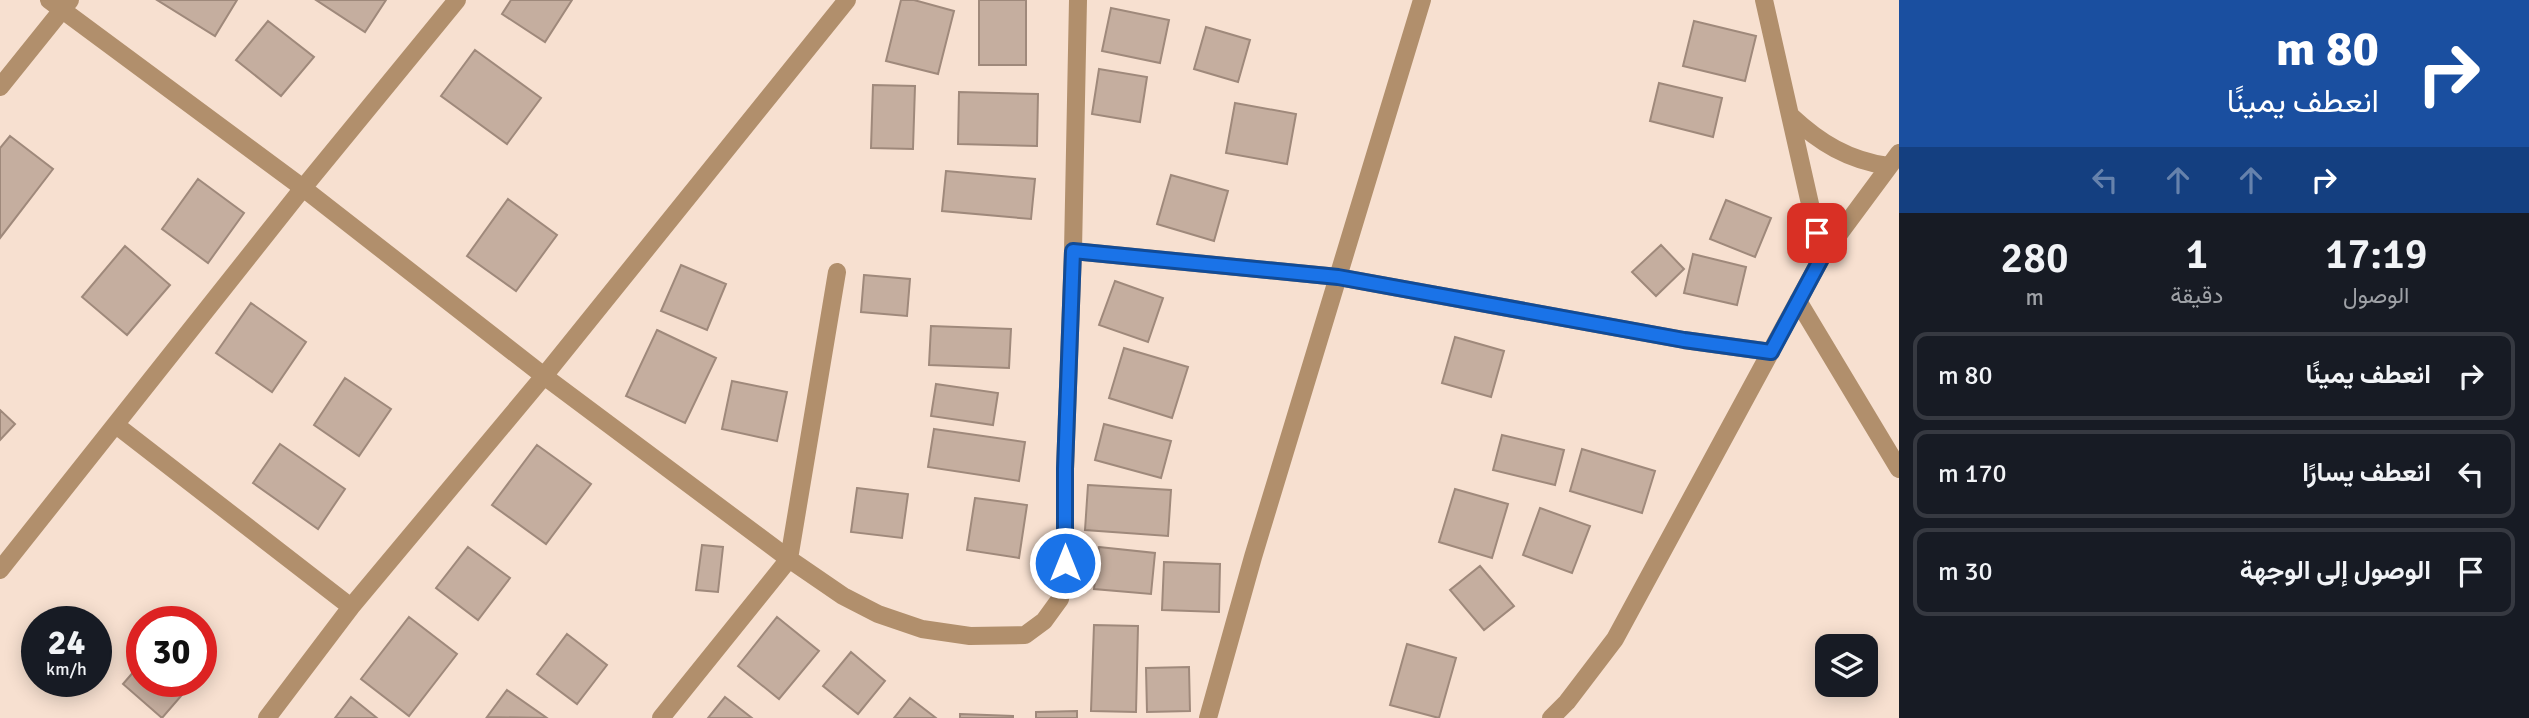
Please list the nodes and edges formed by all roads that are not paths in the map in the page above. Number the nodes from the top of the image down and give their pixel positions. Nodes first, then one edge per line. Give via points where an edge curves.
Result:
1 (457, 0) edge
2 (847, 0) edge
3 (1078, 0) edge
4 (1422, 0) edge
5 (1764, 0) edge
6 (60, 3) edge
7 (0, 87) edge
8 (1790, 116) junction
9 (1894, 160) edge
10 (303, 188) junction
11 (1073, 251) junction
12 (1822, 257) junction
13 (837, 272) dead end
14 (1338, 277) junction
15 (1798, 301) junction
16 (1771, 352) junction
17 (544, 376) junction
18 (116, 425) junction
19 (1899, 468) edge
20 (789, 559) junction
21 (0, 570) edge
22 (351, 607) junction
23 (267, 718) edge
24 (661, 718) edge
25 (1208, 718) edge
26 (1551, 718) edge

1 - 10 street
2 - 17 street
3 - 11 street
4 - 14 street
5 - 8 street
6 - 7 street
6 - 10 street
8 - 9 street via 1831,148 1867,163
8 - 12 street
9 - 12 street
10 - 17 street
10 - 18 street
11 - 14 street
11 - 20 street via 1065,563 1060,599 1044,621 1025,635 970,636 922,629 843,596
12 - 15 street
13 - 20 street
14 - 16 street
14 - 25 street
15 - 16 street
15 - 19 street
16 - 26 street via 1615,639
17 - 20 street
17 - 22 street
18 - 21 street
18 - 22 street
20 - 24 street
22 - 23 street

